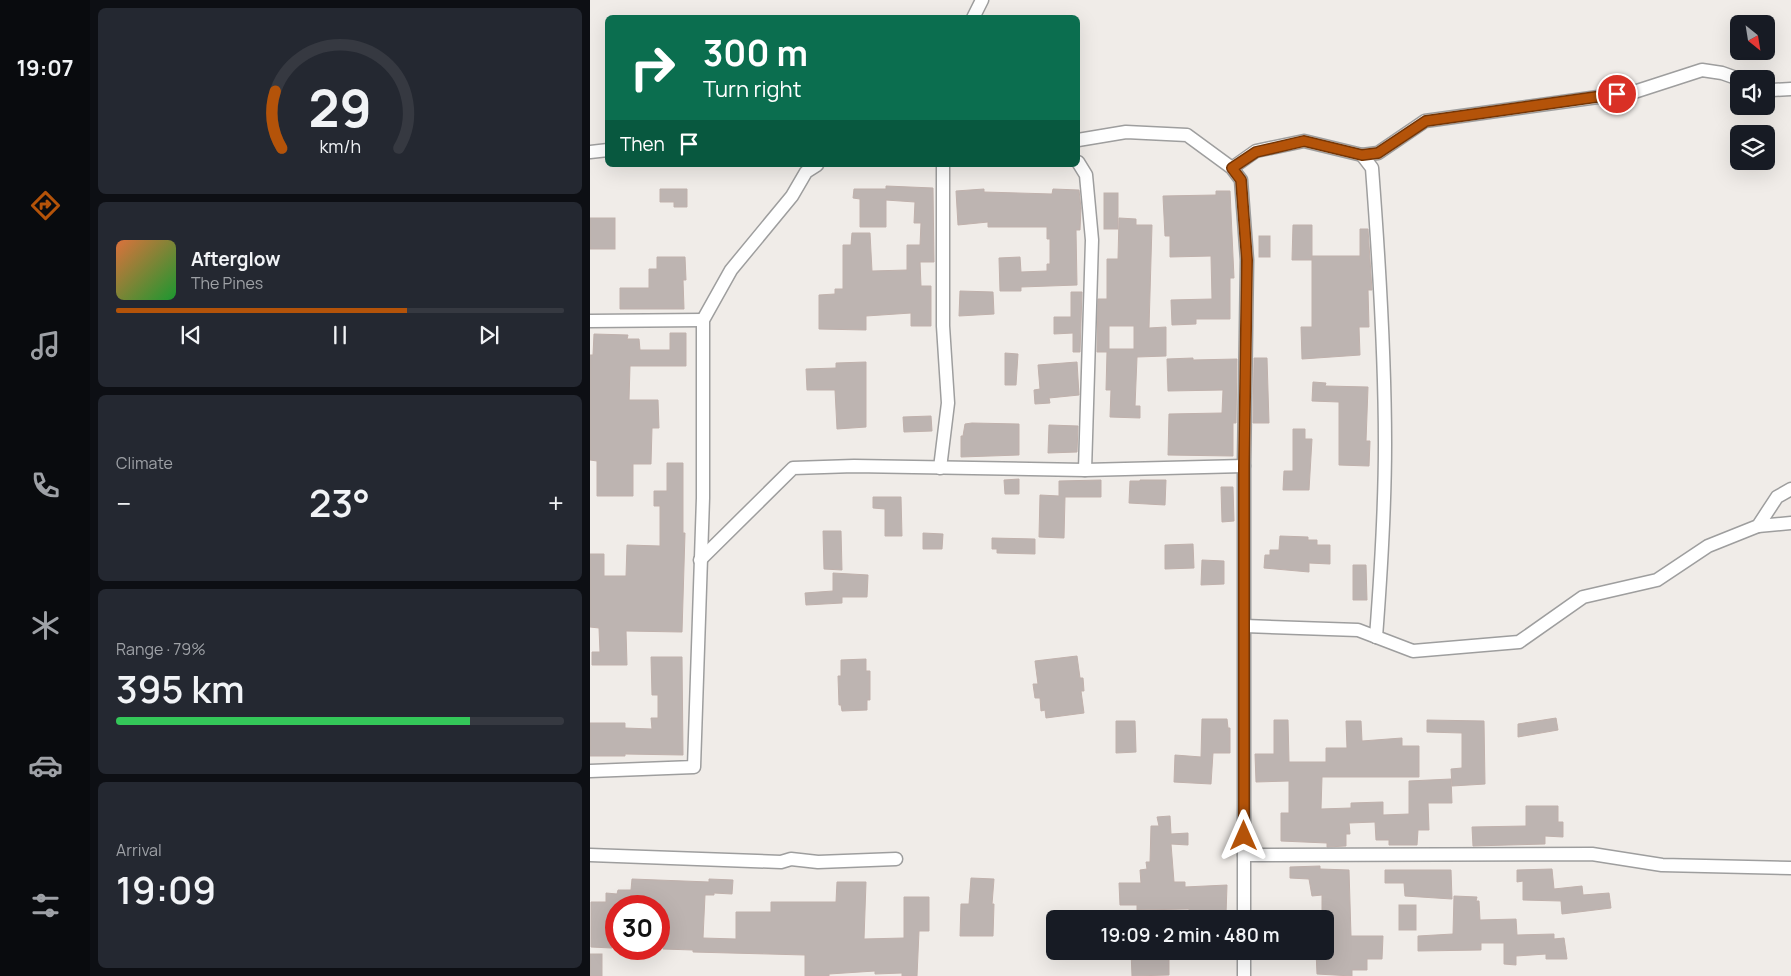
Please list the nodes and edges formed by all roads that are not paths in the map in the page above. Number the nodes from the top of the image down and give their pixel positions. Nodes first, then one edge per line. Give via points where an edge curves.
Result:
1 (982, 0) edge
2 (975, 15) edge
3 (1730, 75) edge
4 (1791, 89) edge
5 (1775, 90) edge
6 (1080, 140) edge
7 (605, 150) edge
8 (590, 152) edge
9 (1362, 155) junction
10 (1080, 165) edge
11 (814, 167) edge
12 (943, 167) edge
13 (1232, 168) junction
14 (703, 320) junction
15 (590, 321) edge
16 (1244, 466) junction
17 (940, 468) junction
18 (1085, 470) junction
19 (1791, 489) edge
20 (1791, 522) edge
21 (1758, 526) junction
22 (700, 560) junction
23 (1245, 626) junction
24 (1376, 637) junction
25 (590, 770) edge
26 (590, 855) edge
27 (1244, 855) junction
28 (896, 859) dead end
29 (1791, 868) edge
30 (1244, 910) edge
31 (1244, 960) edge
32 (1244, 976) edge

1 - 2 street
3 - 9 street via 1702,70 1634,92 1426,121 1378,153
4 - 5 street
6 - 13 street via 1126,132 1187,136
7 - 8 street
9 - 13 street via 1304,141 1256,152
9 - 24 street via 1372,168 1381,299 1385,443
10 - 18 street via 1086,175 1092,240
11 - 14 street via 806,172 792,196 731,270
12 - 17 street via 943,326 948,403
13 - 16 street via 1241,180 1247,260
14 - 15 street
14 - 22 street
16 - 18 street
16 - 23 street
17 - 18 street
17 - 22 street via 794,468
19 - 21 street via 1777,497
20 - 21 street
21 - 24 street via 1708,546 1657,580 1583,596 1519,642 1413,651
22 - 25 street via 694,766
23 - 24 street via 1358,630
23 - 27 street
26 - 28 street via 781,862 791,859 818,862
27 - 29 street via 1592,854 1662,865
27 - 30 street
31 - 32 street

